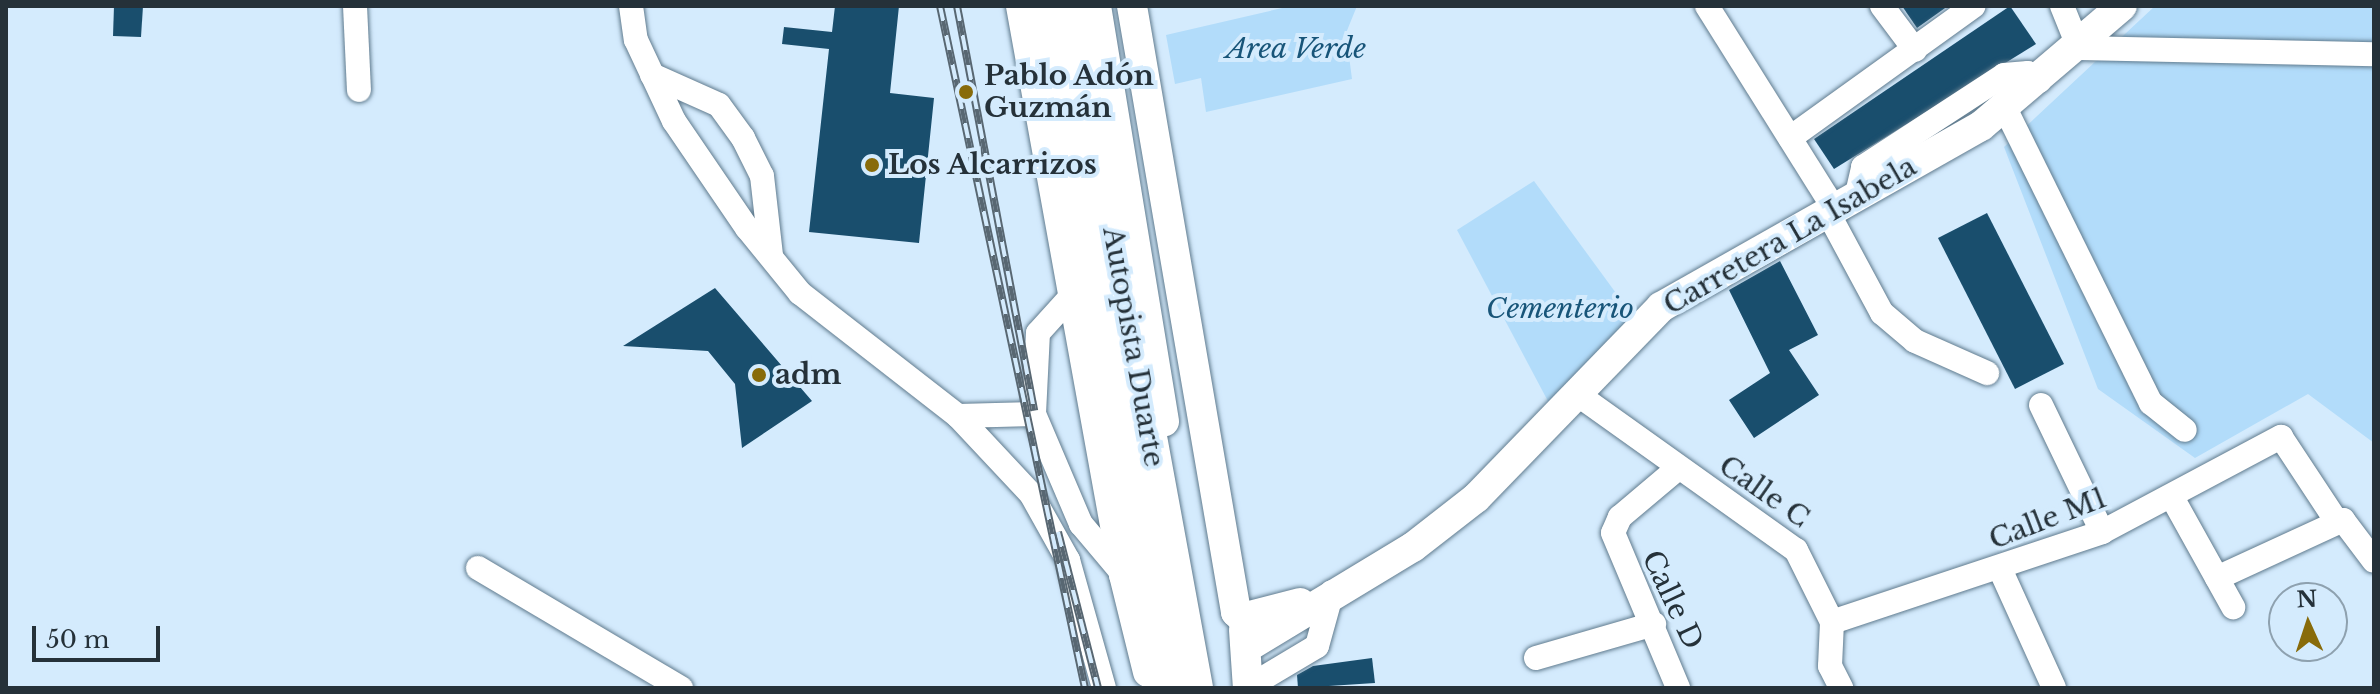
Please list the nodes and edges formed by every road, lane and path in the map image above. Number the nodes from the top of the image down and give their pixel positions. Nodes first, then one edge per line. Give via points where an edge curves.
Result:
1 (355, 6) edge
2 (631, 6) edge
3 (1021, 6) edge
4 (1041, 6) edge
5 (1070, 6) edge
6 (1096, 6) edge
7 (1132, 6) edge
8 (1145, 6) edge
9 (1707, 6) edge
10 (1882, 6) edge
11 (1974, 6) edge
12 (2062, 6) edge
13 (2122, 6) edge
14 (2079, 48) junction
15 (1915, 50) junction
16 (2374, 54) edge
17 (652, 75) junction
18 (2040, 81) junction
19 (359, 90) dead end
20 (2005, 108) junction
21 (1790, 138) junction
22 (1839, 204) junction
23 (771, 255) junction
24 (1075, 292) junction
25 (1987, 373) dead end
26 (1577, 394) junction
27 (2041, 405) dead end
28 (1034, 414) junction
29 (958, 416) junction
30 (2185, 430) dead end
31 (1677, 469) junction
32 (1145, 490) junction
33 (2173, 499) junction
34 (2337, 522) junction
35 (2102, 532) junction
36 (2374, 561) edge
37 (478, 568) dead end
38 (2001, 571) junction
39 (1124, 575) junction
40 (1237, 576) junction
41 (2217, 578) junction
42 (1327, 595) junction
43 (2233, 607) dead end
44 (1242, 618) junction
45 (1832, 622) junction
46 (1654, 624) junction
47 (1246, 648) junction
48 (1536, 658) dead end
49 (1831, 681) edge
50 (1253, 686) edge
51 (681, 688) edge
52 (1104, 688) edge
53 (1153, 688) edge
54 (1167, 688) edge
55 (1195, 688) edge
56 (1203, 688) edge
57 (1678, 688) edge
58 (2054, 688) edge

1 - 19 street
2 - 17 street
3 - 24 main road
4 - 32 highway, Autopista Duarte
5 - 32 highway, Autopista Duarte
6 - 56 main road
7 - 44 main road
8 - 40 main road via 1201,304
9 - 21 street
10 - 15 street
11 - 15 street
12 - 14 street
13 - 14 main road, Carretera La Isabela
14 - 16 street
14 - 18 main road, Carretera La Isabela
15 - 21 street
17 - 23 street via 711,180
17 - 23 street via 719,105 743,138 762,176
18 - 20 main road, Carretera La Isabela
18 - 22 street via 2028,73 2004,75 1863,167
20 - 22 main road, Carretera La Isabela
20 - 30 street via 2151,403
21 - 22 street
22 - 25 street via 1882,313 1915,341
22 - 26 main road, Carretera La Isabela via 1661,307
23 - 29 street via 800,293
24 - 28 street via 1038,333
24 - 39 main road
26 - 31 street, Calle C
26 - 42 main road, Carretera La Isabela via 1476,498 1413,547
27 - 35 street
28 - 29 street
28 - 39 street via 1081,524
29 - 52 street via 1002,455 1054,528
31 - 45 street, Calle C via 1796,550
31 - 46 street, Calle D via 1620,517 1613,533
32 - 54 highway
32 - 55 highway, Autopista Duarte
33 - 34 street, Calle M1 via 2272,440 2286,440
33 - 35 street, Calle M1
33 - 41 street
34 - 36 street via 2353,529
34 - 41 street
35 - 38 street, Calle M1
37 - 51 street
38 - 45 street, Calle M1
38 - 58 street
39 - 53 main road
40 - 42 main road via 1267,599
40 - 44 main road
41 - 43 street
42 - 44 main road
42 - 47 main road
42 - 50 street via 1329,626 1317,646
44 - 47 main road
45 - 49 street, Calle C
46 - 48 street
46 - 57 street, Calle D
47 - 50 main road

